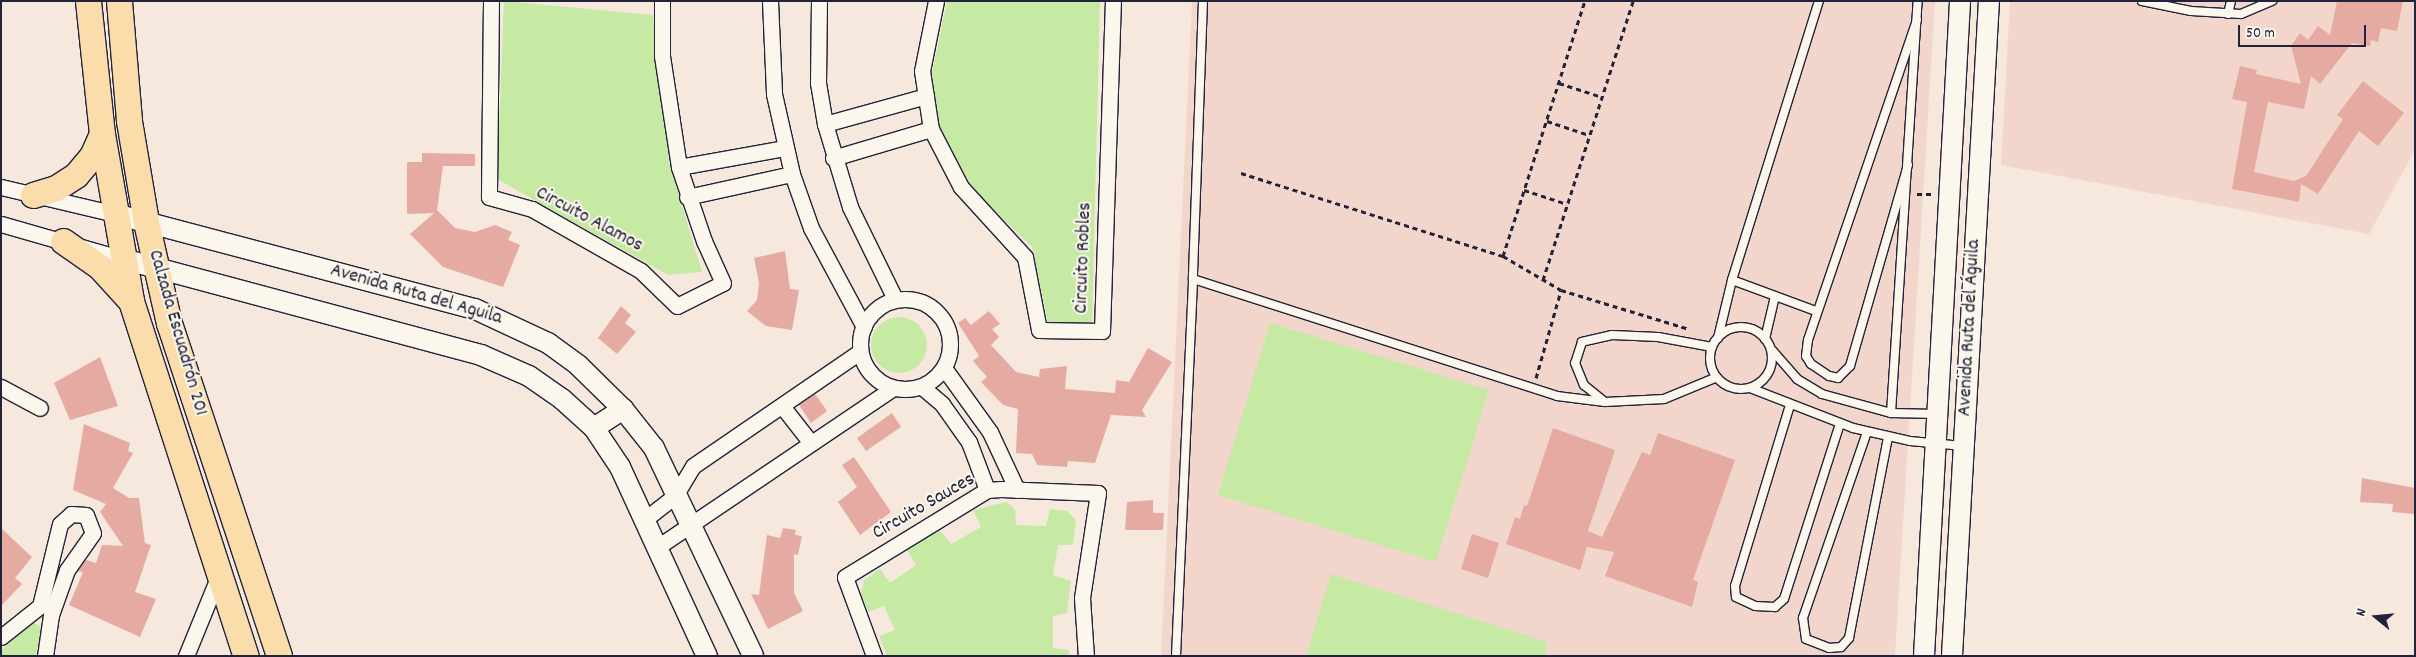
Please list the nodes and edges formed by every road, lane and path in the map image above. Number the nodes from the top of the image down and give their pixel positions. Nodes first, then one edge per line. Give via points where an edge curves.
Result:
1 (88, 1) edge
2 (119, 1) edge
3 (491, 1) edge
4 (662, 1) edge
5 (770, 1) edge
6 (819, 1) edge
7 (936, 1) edge
8 (1113, 1) edge
9 (1204, 1) edge
10 (1585, 1) edge
11 (1633, 1) edge
12 (1819, 1) edge
13 (1918, 1) edge
14 (1960, 1) edge
15 (1989, 1) edge
16 (2142, 1) edge
17 (2231, 1) edge
18 (2272, 1) edge
19 (2228, 14) junction
20 (1917, 20) junction
21 (1559, 83) junction
22 (926, 96) junction
23 (1602, 97) junction
24 (1546, 122) junction
25 (825, 124) junction
26 (931, 129) junction
27 (102, 134) junction
28 (1589, 135) junction
29 (785, 148) junction
30 (833, 158) junction
31 (1908, 165) junction
32 (679, 167) junction
33 (1241, 173) dead end
34 (792, 174) junction
35 (1, 187) edge
36 (1524, 190) junction
37 (1907, 194) junction
38 (33, 195) junction
39 (1949, 195) junction
40 (688, 197) junction
41 (1567, 204) junction
42 (115, 214) junction
43 (146, 222) junction
44 (1, 224) edge
45 (63, 241) junction
46 (1503, 256) junction
47 (123, 259) junction
48 (157, 268) junction
49 (1944, 274) junction
50 (1973, 275) junction
51 (1193, 279) junction
52 (1543, 280) junction
53 (1732, 280) junction
54 (1561, 290) junction
55 (1775, 296) junction
56 (896, 300) junction
57 (131, 301) junction
58 (1816, 311) junction
59 (864, 327) junction
60 (1718, 338) junction
61 (1766, 339) junction
62 (1712, 347) junction
63 (1771, 348) junction
64 (858, 353) junction
65 (944, 368) junction
66 (1717, 378) junction
67 (1, 386) edge
68 (922, 387) junction
69 (893, 388) junction
70 (1532, 388) junction
71 (1750, 388) junction
72 (1605, 402) junction
73 (1790, 405) junction
74 (782, 406) junction
75 (40, 408) dead end
76 (623, 409) junction
77 (1890, 413) junction
78 (1936, 414) junction
79 (1840, 424) junction
80 (594, 428) junction
81 (990, 432) junction
82 (1867, 432) junction
83 (1888, 437) junction
84 (969, 442) junction
85 (811, 443) junction
86 (1935, 445) junction
87 (1963, 446) junction
88 (987, 490) junction
89 (1017, 490) junction
90 (675, 496) junction
91 (644, 520) junction
92 (691, 527) junction
93 (656, 548) junction
94 (219, 575) junction
95 (45, 611) junction
96 (1, 637) edge
97 (45, 656) edge
98 (186, 656) edge
99 (246, 656) edge
100 (279, 656) edge
101 (707, 656) edge
102 (753, 656) edge
103 (874, 656) edge
104 (1086, 656) edge
105 (1176, 656) edge
106 (1924, 656) edge
107 (1952, 656) edge

1 - 27 main road, Calzada Escuadrón 201
2 - 43 main road, Calzada Escuadrón 201 via 129,121
3 - 40 street, Circuito Alamos via 489,197 532,209 641,271 677,306 723,283
4 - 32 street, Circuito Alamos via 665,84
5 - 29 street via 774,94
6 - 25 street via 818,84
7 - 22 street, Circuito Robles via 922,71
8 - 26 street, Circuito Robles via 1102,331 1040,330 1025,257 961,187
9 - 51 lane
10 - 21 path
11 - 23 path
12 - 53 lane
13 - 20 lane
14 - 39 street, Avenida Ruta del Águila
15 - 50 street, Avenida Ruta del Águila
16 - 19 lane via 2191,12
17 - 19 lane
18 - 19 lane via 2251,12
20 - 31 lane
20 - 58 lane
21 - 23 path
21 - 24 path
22 - 25 street
22 - 26 street, Circuito Robles
23 - 28 path
24 - 28 path
24 - 36 path
25 - 30 street
26 - 30 street
27 - 38 main road via 92,156 76,174 56,188
27 - 42 main road, Calzada Escuadrón 201
28 - 41 path
29 - 32 street
29 - 34 street
30 - 56 street via 869,251
31 - 37 lane
31 - 58 lane via 1850,366 1838,378 1817,371 1806,356
32 - 40 street, Circuito Alamos
33 - 46 path
34 - 40 street
34 - 59 street via 827,262
35 - 38 street
36 - 41 path
36 - 46 path
37 - 39 path
37 - 77 lane
38 - 42 street
39 - 49 street, Avenida Ruta del Águila
41 - 52 path
42 - 43 street, Avenida Ruta del Aguila
42 - 47 main road, Calzada Escuadrón 201
43 - 48 main road, Calzada Escuadrón 201
43 - 76 street, Avenida Ruta del Aguila via 475,308 548,344 578,365
44 - 45 street
45 - 47 street
45 - 57 main road via 100,267
46 - 52 path
47 - 48 street, Avenida Ruta del Aguila
47 - 57 main road, Calzada Escuadrón 201
48 - 80 street, Avenida Ruta del Aguila via 270,295 481,355 528,376 562,399
48 - 100 main road, Calzada Escuadrón 201 via 169,323
49 - 50 street
49 - 78 street, Avenida Ruta del Águila
50 - 87 street, Avenida Ruta del Águila
51 - 70 lane
51 - 105 lane
52 - 54 path
53 - 55 lane
53 - 60 lane
54 - 60 path
54 - 70 path
55 - 58 lane
55 - 61 lane
56 - 59 street via 870,315
56 - 65 street via 925,303 941,318 950,338
57 - 94 main road, Calzada Escuadrón 201
59 - 64 street
60 - 61 lane via 1736,327 1757,331
60 - 62 lane
61 - 63 lane
62 - 66 lane via 1712,368
62 - 72 lane via 1658,337 1612,335 1582,342 1576,355 1577,375
63 - 71 lane via 1771,368 1759,384
63 - 77 lane via 1808,388 1843,402
64 - 69 street via 868,372
64 - 74 street
65 - 68 street
65 - 81 street
66 - 71 lane via 1732,388
66 - 72 lane via 1664,399
67 - 75 street
68 - 69 street
68 - 84 street via 942,404
69 - 85 street
70 - 72 lane
71 - 73 lane
73 - 79 lane
73 - 79 lane via 1735,586 1736,596 1755,606 1775,607 1784,599
74 - 85 street
74 - 90 street via 693,466
76 - 80 street
76 - 90 street, Avenida Ruta del Aguila via 654,448
77 - 78 lane
78 - 86 street, Avenida Ruta del Águila
79 - 82 lane
80 - 91 street, Avenida Ruta del Aguila via 620,467
81 - 84 street
81 - 89 street
82 - 83 lane
82 - 83 lane via 1803,618 1806,639 1830,648 1841,647 1849,638
83 - 86 lane
84 - 88 street
85 - 92 street
86 - 87 lane
86 - 106 street, Avenida Ruta del Águila
87 - 107 street, Avenida Ruta del Águila
88 - 89 street, Circuito Sauces
88 - 103 street, Circuito Sauces via 845,577
89 - 104 street, Circuito Sauces via 1098,493 1082,598
90 - 91 street
90 - 92 street, Avenida Ruta del Aguila
91 - 93 street, Avenida Ruta del Aguila
92 - 93 street
92 - 102 street, Avenida Ruta del Aguila
93 - 101 street, Avenida Ruta del Aguila
94 - 98 street
94 - 99 main road, Calzada Escuadrón 201
95 - 95 street via 66,570 93,533 86,516 71,514 60,524
95 - 96 street
95 - 97 street

